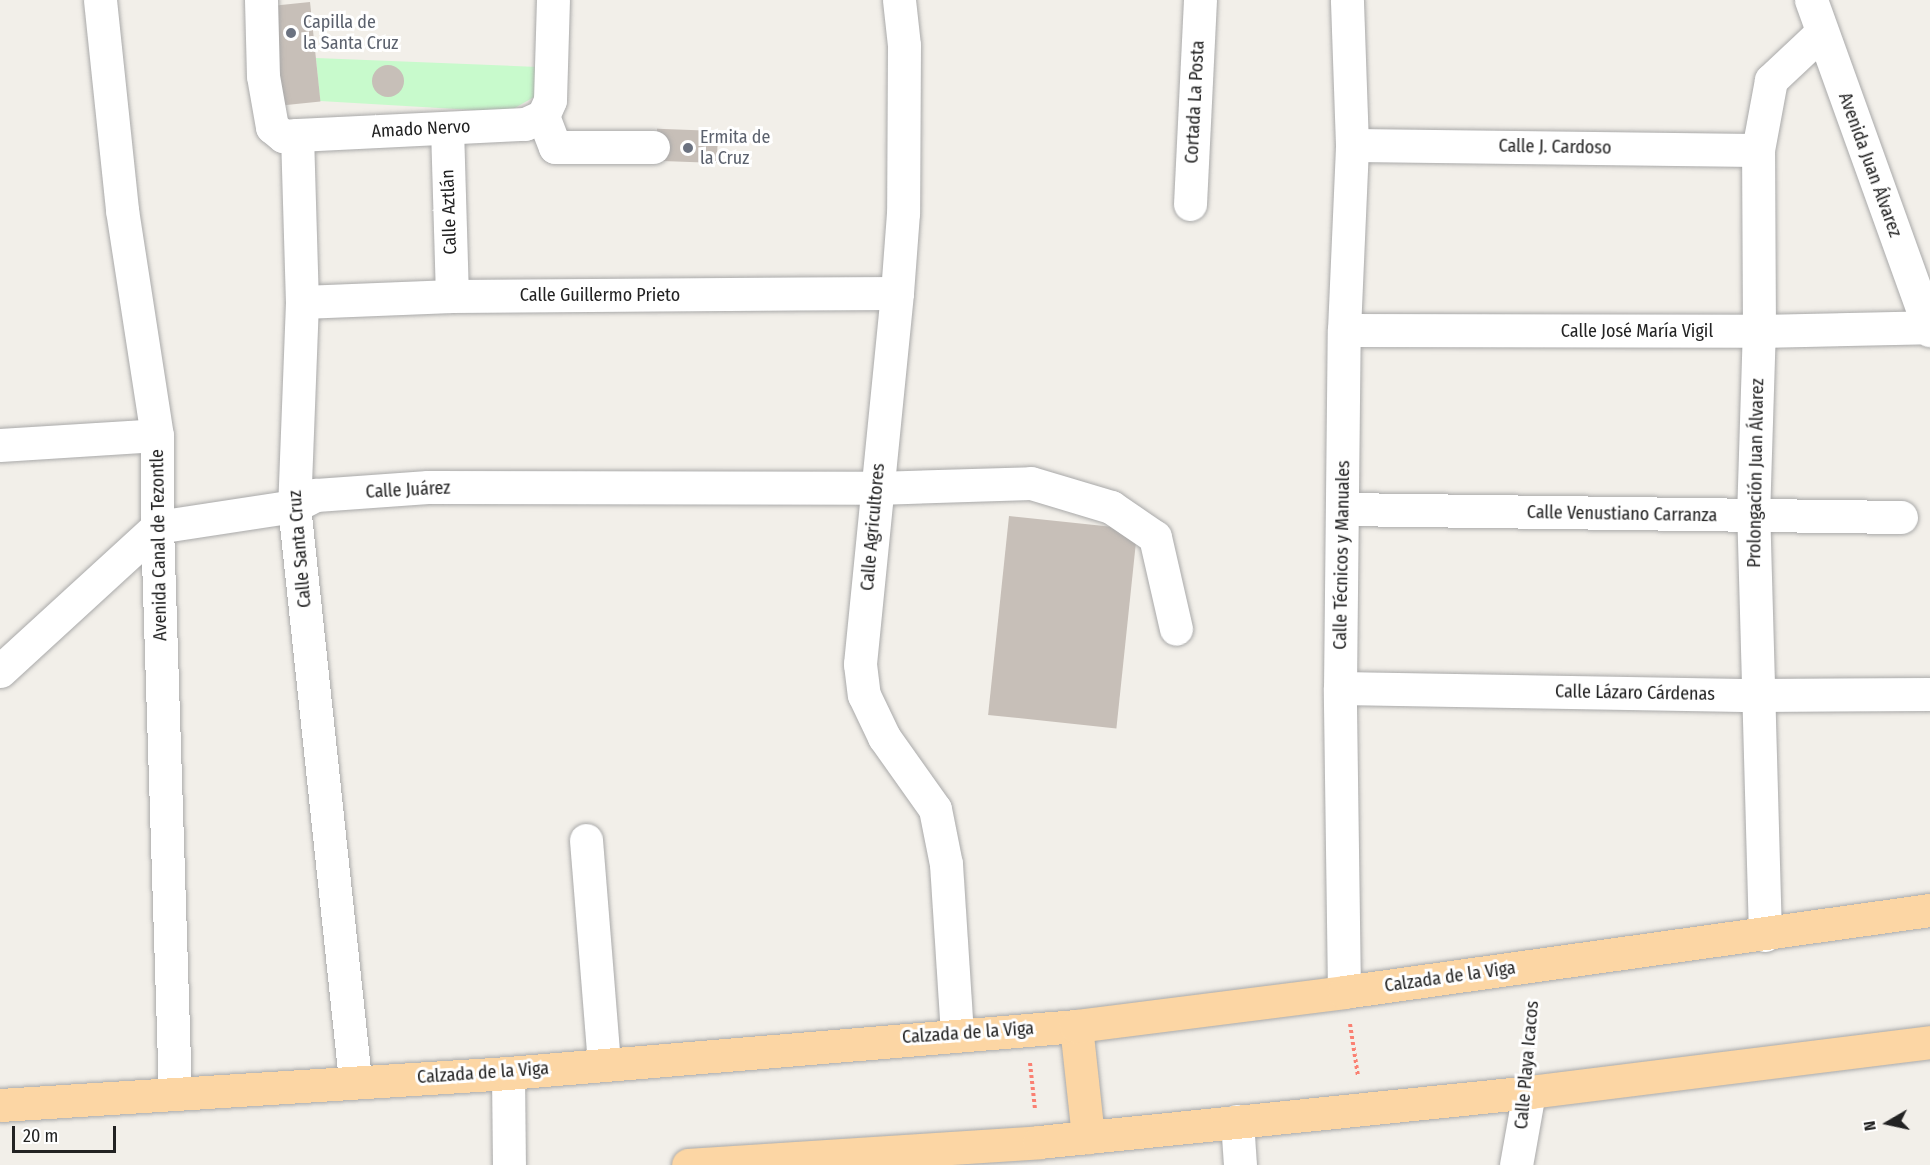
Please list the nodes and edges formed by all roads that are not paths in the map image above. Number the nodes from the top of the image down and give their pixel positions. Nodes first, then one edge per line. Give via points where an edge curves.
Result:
1 (100, 0) edge
2 (261, 0) edge
3 (553, 0) edge
4 (899, 0) edge
5 (1200, 0) edge
6 (1347, 0) edge
7 (1811, 0) edge
8 (1821, 33) junction
9 (543, 116) junction
10 (447, 128) junction
11 (297, 135) junction
12 (1352, 145) junction
13 (653, 147) dead end
14 (1758, 150) junction
15 (1191, 204) dead end
16 (897, 293) junction
17 (452, 296) junction
18 (302, 302) junction
19 (1930, 329) edge
20 (1344, 330) junction
21 (1759, 331) junction
22 (158, 435) junction
23 (0, 445) edge
24 (876, 488) junction
25 (294, 506) junction
26 (1342, 509) junction
27 (1753, 517) junction
28 (1901, 517) dead end
29 (158, 527) junction
30 (1176, 629) dead end
31 (0, 671) edge
32 (1340, 688) junction
33 (1930, 694) edge
34 (1757, 695) junction
35 (586, 840) dead end
36 (1930, 910) edge
37 (1765, 935) junction
38 (1344, 992) junction
39 (1076, 1026) junction
40 (957, 1034) junction
41 (1930, 1042) edge
42 (604, 1064) junction
43 (508, 1073) junction
44 (355, 1080) junction
45 (1528, 1092) junction
46 (176, 1094) junction
47 (0, 1105) edge
48 (1238, 1121) junction
49 (1088, 1137) junction
50 (509, 1165) edge
51 (688, 1165) edge
52 (1240, 1165) edge
53 (1516, 1165) edge

1 - 22 street, Avenida Canal de Tezontle via 122,210
2 - 11 street via 263,76 272,127 283,136
3 - 9 street via 550,100
4 - 16 street, Calle Agricultores via 904,45 903,213
5 - 15 street, Cortada La Posta
6 - 12 street, Calle Técnicos y Manuales
7 - 8 street, Avenida Juan Álvarez
8 - 14 street, Prolongación Juan Álvarez via 1771,80
8 - 19 street, Avenida Juan Álvarez
9 - 10 street, Amado Nervo via 525,124
9 - 13 street via 555,147
10 - 11 street, Amado Nervo
10 - 17 street, Calle Aztlán
11 - 18 street, Calle Santa Cruz
12 - 14 street, Calle J. Cardoso
12 - 20 street, Calle Técnicos y Manuales
14 - 21 street, Prolongación Juan Álvarez
16 - 17 street, Calle Guillermo Prieto
16 - 24 street, Calle Agricultores
17 - 18 street, Calle Guillermo Prieto
18 - 25 street, Calle Santa Cruz
19 - 21 street, Calle José María Vigil
20 - 21 street, Calle José María Vigil
20 - 26 street, Calle Técnicos y Manuales
21 - 27 street, Prolongación Juan Álvarez
22 - 23 street
22 - 29 street, Avenida Canal de Tezontle
24 - 25 street, Calle Juárez via 428,487 316,495
24 - 30 street, Calle Juárez via 1030,483 1111,507 1155,537
24 - 40 street, Calle Agricultores via 860,664 864,695 885,738 935,809 946,864
25 - 29 street, Calle Juárez
25 - 44 street, Calle Santa Cruz
26 - 27 street, Calle Venustiano Carranza
26 - 32 street, Calle Técnicos y Manuales
27 - 28 street, Calle Venustiano Carranza
27 - 34 street, Prolongación Juan Álvarez
29 - 31 street
29 - 46 street, Avenida Canal de Tezontle
32 - 34 street, Calle Lázaro Cárdenas
32 - 38 street, Calle Técnicos y Manuales
33 - 34 street, Calle Lázaro Cárdenas
34 - 37 street, Prolongación Juan Álvarez
35 - 42 street
36 - 37 main road, Calzada de la Viga
37 - 38 main road, Calzada de la Viga
38 - 39 main road, Calzada de la Viga
39 - 40 main road, Calzada de la Viga
39 - 49 main road
40 - 42 main road, Calzada de la Viga
41 - 45 main road
42 - 43 main road, Calzada de la Viga
43 - 44 main road, Calzada de la Viga
43 - 50 street
44 - 46 main road, Calzada de la Viga
45 - 48 main road
45 - 53 street, Calle Playa Icacos
46 - 47 main road, Calzada de la Viga
48 - 49 main road
48 - 52 street
49 - 51 main road

